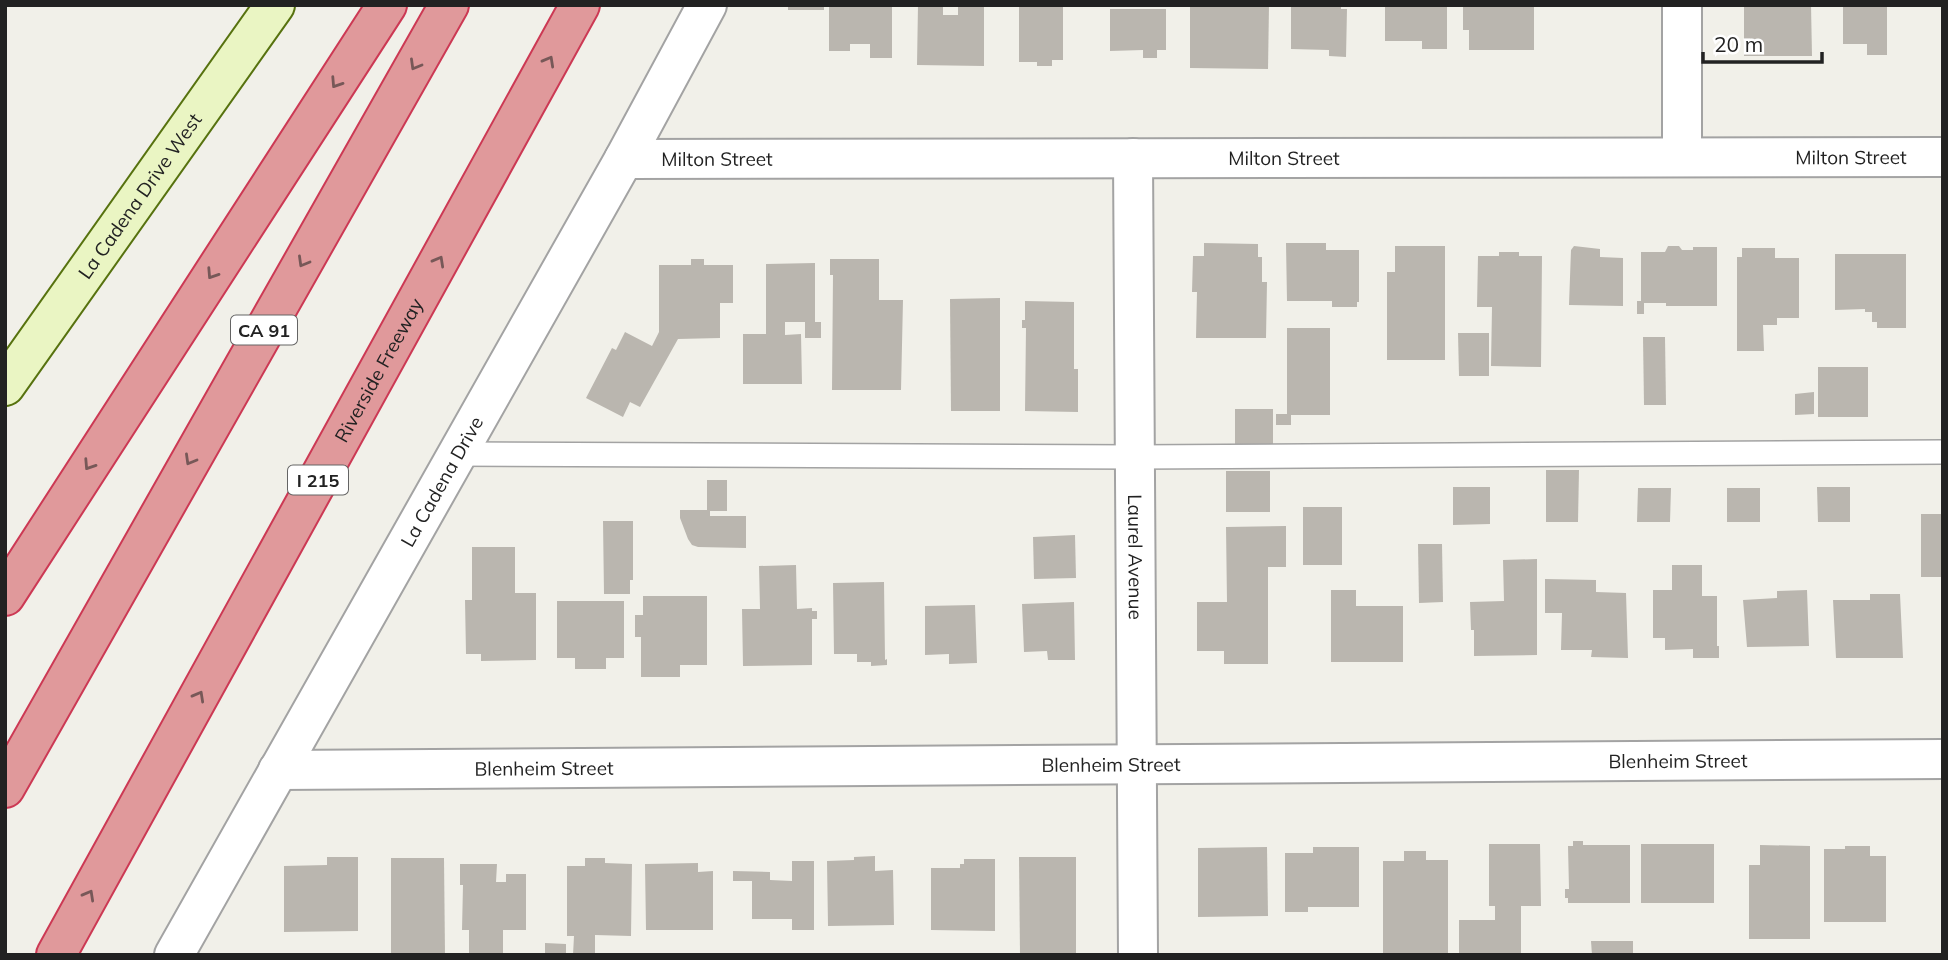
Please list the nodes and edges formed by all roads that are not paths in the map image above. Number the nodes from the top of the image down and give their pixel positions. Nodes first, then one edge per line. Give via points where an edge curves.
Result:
1 (275, 5) edge
2 (387, 5) edge
3 (449, 5) edge
4 (580, 5) edge
5 (707, 5) edge
6 (1682, 5) edge
7 (1682, 157) junction
8 (1943, 157) edge
9 (1133, 158) junction
10 (624, 159) junction
11 (5, 386) edge
12 (1943, 452) edge
13 (456, 454) junction
14 (1135, 457) junction
15 (5, 596) edge
16 (79, 654) junction
17 (1943, 759) edge
18 (1137, 765) junction
19 (5, 770) edge
20 (278, 770) junction
21 (5, 788) edge
22 (56, 955) edge
23 (174, 955) edge
24 (1138, 955) edge

1 - 11 main road, La Cadena Drive West
2 -> 15 highway
3 -> 16 highway, CA 91
22 -> 4 highway, Riverside Freeway / I 215
5 - 10 street, La Cadena Drive
6 - 7 street
7 - 8 street, Milton Street
7 - 9 street, Milton Street
9 - 10 street, Milton Street
9 - 14 street, Laurel Avenue
10 - 13 street, La Cadena Drive
12 - 14 lane
13 - 14 lane
13 - 20 street, La Cadena Drive
14 - 18 street, Laurel Avenue
16 - 19 highway
16 - 21 highway, CA 91
17 - 18 street, Blenheim Street
18 - 20 street, Blenheim Street
18 - 24 street, Laurel Avenue
20 - 23 street, La Cadena Drive

